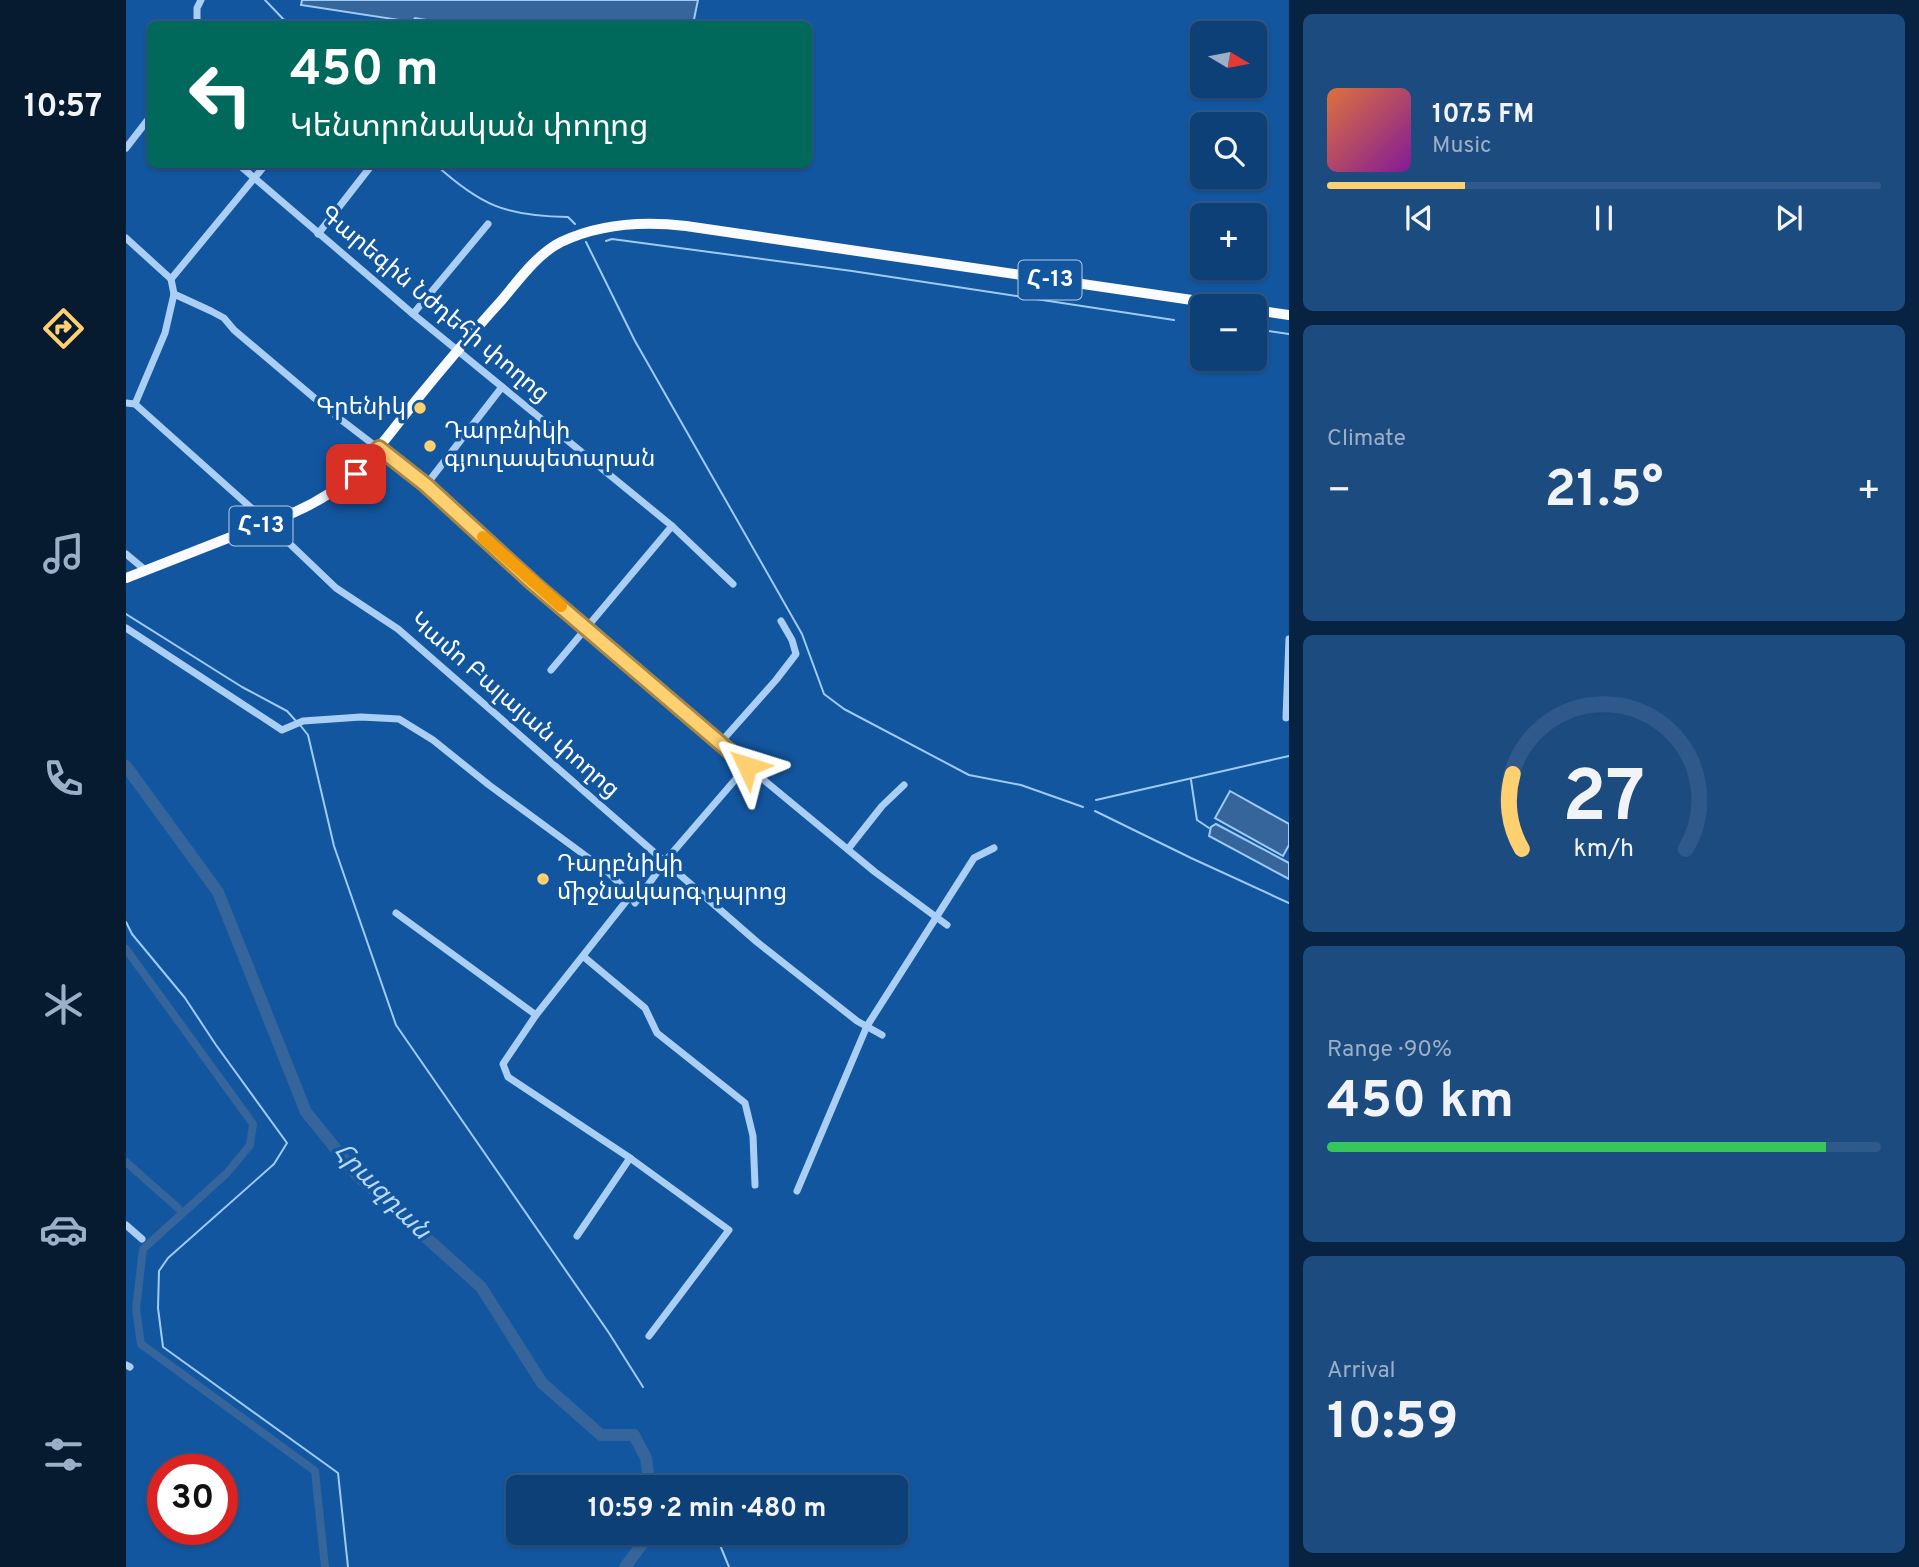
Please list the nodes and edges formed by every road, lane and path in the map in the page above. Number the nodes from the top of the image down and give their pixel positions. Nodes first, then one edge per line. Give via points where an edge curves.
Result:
1 (201, 0) edge
2 (197, 21) edge
3 (147, 121) edge
4 (126, 148) edge
5 (243, 168) edge
6 (263, 168) edge
7 (369, 168) edge
8 (255, 178) junction
9 (488, 224) dead end
10 (318, 234) junction
11 (126, 238) edge
12 (171, 279) junction
13 (174, 294) junction
14 (1190, 300) edge
15 (1267, 312) edge
16 (413, 314) junction
17 (1289, 315) edge
18 (458, 349) junction
19 (502, 387) junction
20 (126, 402) edge
21 (135, 404) junction
22 (379, 448) junction
23 (426, 485) junction
24 (268, 523) junction
25 (672, 526) junction
26 (126, 554) edge
27 (144, 569) junction
28 (126, 578) edge
29 (733, 584) dead end
30 (781, 621) dead end
31 (588, 627) junction
32 (126, 628) edge
33 (1289, 639) edge
34 (551, 670) dead end
35 (1286, 718) dead end
36 (720, 743) junction
37 (747, 766) junction
38 (904, 785) dead end
39 (994, 848) dead end
40 (848, 849) junction
41 (666, 860) junction
42 (631, 895) junction
43 (396, 913) dead end
44 (937, 916) junction
45 (947, 925) dead end
46 (584, 957) junction
47 (536, 1015) junction
48 (867, 1026) junction
49 (882, 1035) dead end
50 (630, 1158) junction
51 (755, 1185) dead end
52 (796, 1191) dead end
53 (126, 1225) edge
54 (577, 1236) dead end
55 (142, 1239) dead end
56 (649, 1336) dead end

1 - 2 street
3 - 4 street
5 - 8 street, Գարեգին Նժդեհի փողոց
6 - 8 street
7 - 10 street
8 - 10 street, Գարեգին Նժդեհի փողոց
8 - 12 street
9 - 16 street
10 - 16 street, Գարեգին Նժդեհի փողոց
11 - 12 street
12 - 13 street
13 - 21 street via 165,333
13 - 22 street via 224,318
14 - 18 main road, Հ-13 via 658,223 614,226 560,243 540,257
15 - 17 main road
16 - 18 street, Գարեգին Նժդեհի փողոց
18 - 19 street, Գարեգին Նժդեհի փողոց
18 - 22 main road, Հ-13
19 - 23 street
19 - 25 street, Գարեգին Նժդեհի փողոց
20 - 21 street, Կամո Բալայան փողոց
21 - 24 street, Կամո Բալայան փողոց
22 - 23 street
22 - 24 main road, Հ-13 via 331,494
23 - 31 street
24 - 27 main road, Հ-13
24 - 41 street, Կամո Բալայան փողոց via 336,588 398,629
25 - 29 street, Գարեգին Նժդեհի փողոց
25 - 31 street
26 - 27 street
27 - 28 main road, Հ-13
30 - 36 street via 796,654
31 - 34 street
31 - 36 street
32 - 42 street via 282,730 303,721 399,719 609,873
33 - 35 street
36 - 37 street
37 - 40 street
37 - 41 street
38 - 40 street
39 - 44 street via 974,858
40 - 44 street
41 - 42 street via 635,903
41 - 48 street, Կամո Բալայան փողոց via 757,942
42 - 46 street
43 - 47 street
44 - 45 street
44 - 48 street
46 - 47 street
46 - 51 street via 645,1008 657,1033 745,1103 753,1136
47 - 50 street via 503,1064 508,1077
48 - 49 street, Կամո Բալայան փողոց
48 - 52 street
50 - 54 street
50 - 56 street via 729,1230
53 - 55 street

